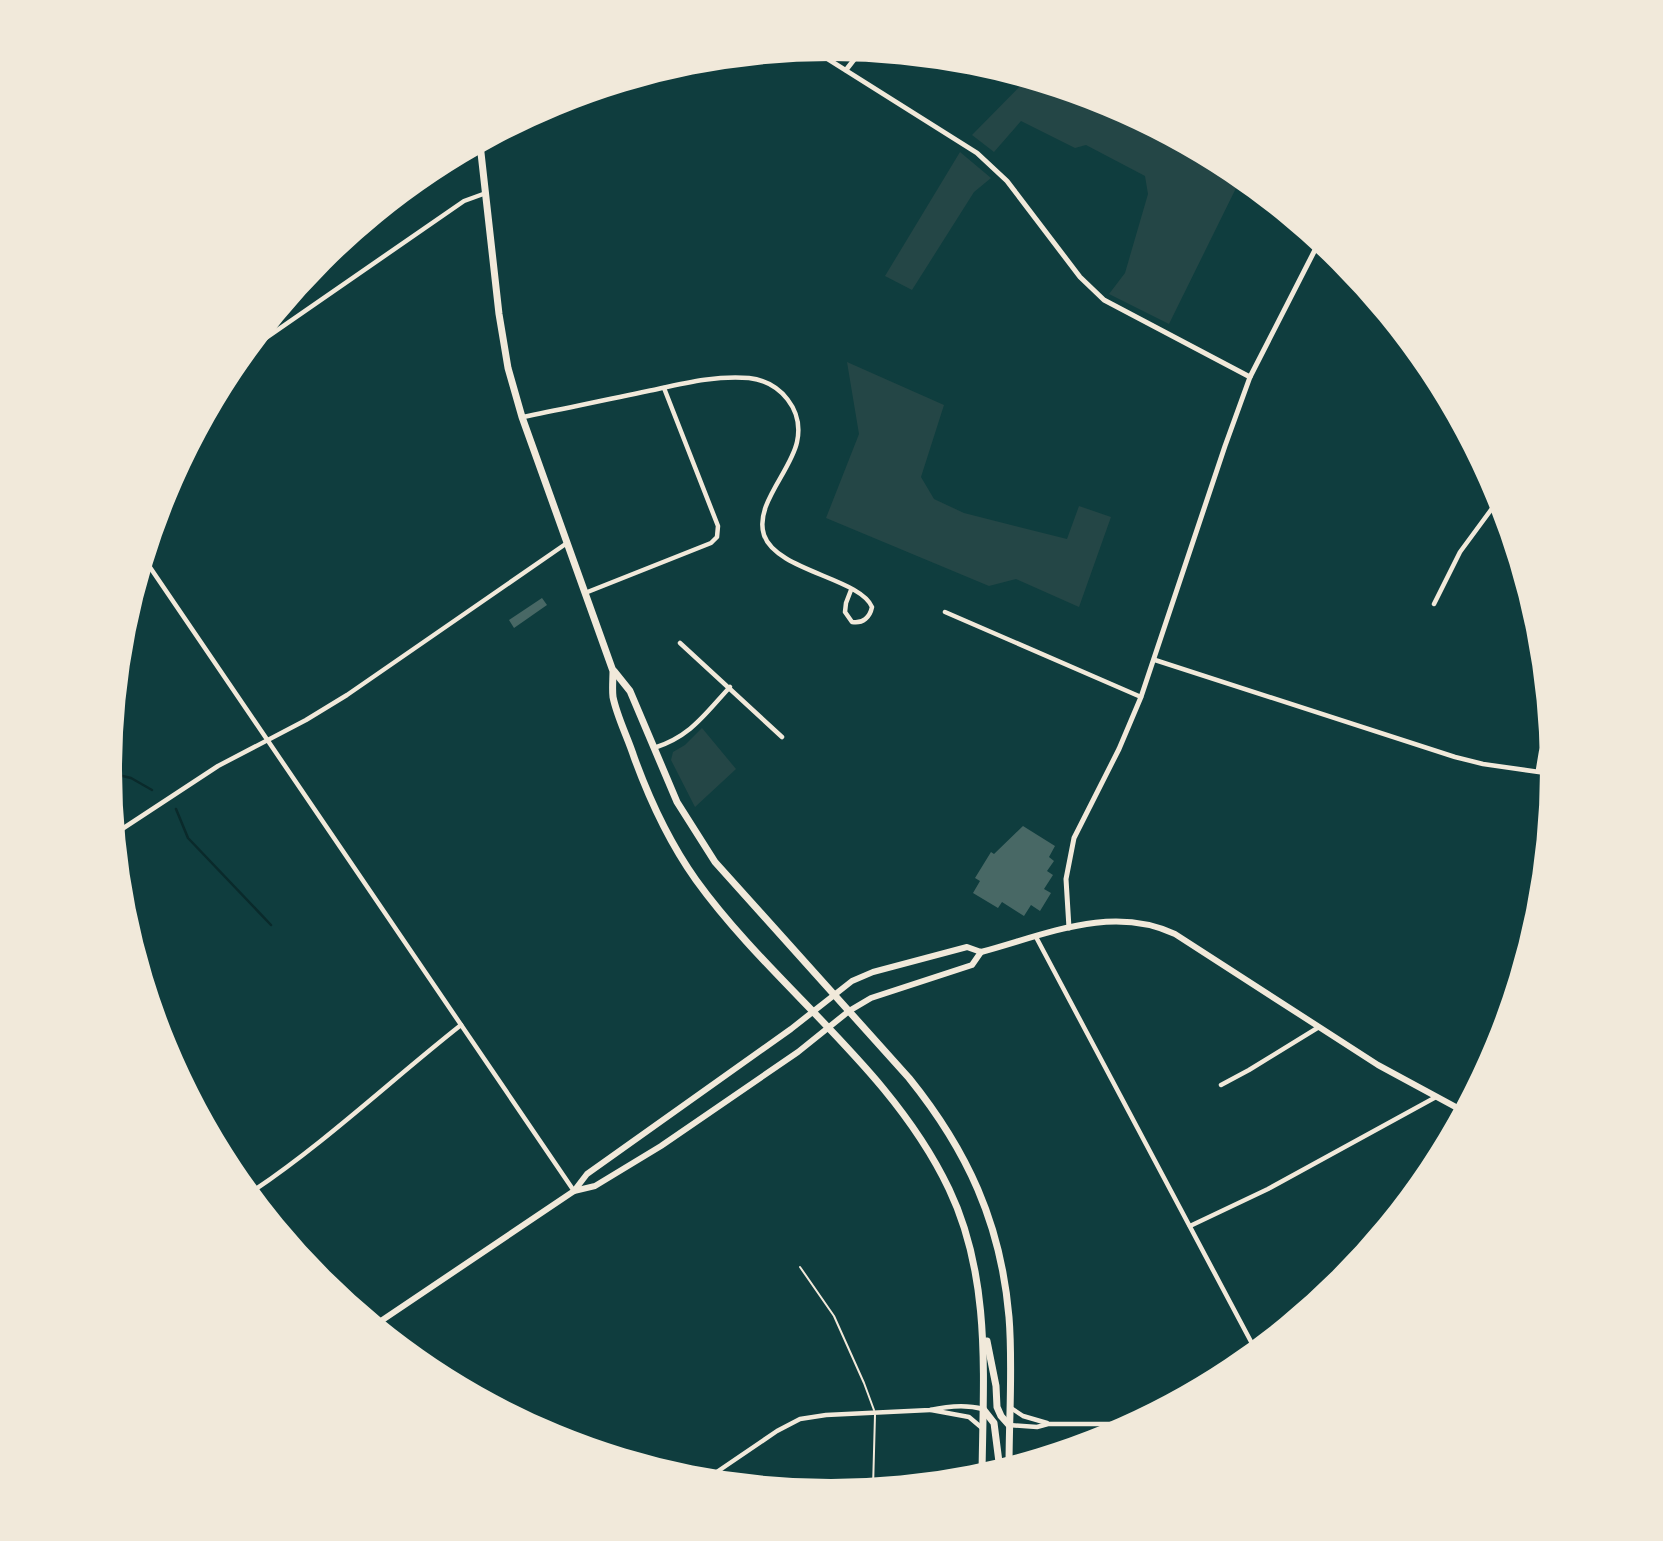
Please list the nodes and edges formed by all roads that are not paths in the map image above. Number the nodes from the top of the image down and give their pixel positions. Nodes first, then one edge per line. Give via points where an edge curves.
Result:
1 (831, 61) edge
2 (852, 62) edge
3 (846, 70) junction
4 (482, 153) edge
5 (487, 193) junction
6 (1314, 251) edge
7 (275, 332) edge
8 (1250, 377) junction
9 (664, 388) junction
10 (522, 417) junction
11 (1491, 510) edge
12 (567, 544) junction
13 (151, 570) edge
14 (851, 590) junction
15 (585, 593) junction
16 (1434, 604) dead end
17 (945, 612) dead end
18 (680, 642) dead end
19 (1154, 660) junction
20 (613, 671) junction
21 (730, 687) junction
22 (1141, 697) junction
23 (782, 737) dead end
24 (266, 741) junction
25 (653, 748) junction
26 (1540, 756) edge
27 (1538, 770) junction
28 (1541, 771) edge
29 (125, 827) edge
30 (1069, 928) junction
31 (1037, 937) junction
32 (981, 952) junction
33 (834, 995) junction
34 (849, 1011) junction
35 (813, 1012) junction
36 (461, 1025) junction
37 (1319, 1027) junction
38 (828, 1028) junction
39 (1221, 1085) dead end
40 (1436, 1097) junction
41 (1455, 1108) edge
42 (258, 1187) edge
43 (574, 1191) junction
44 (1190, 1226) junction
45 (800, 1267) dead end
46 (383, 1319) edge
47 (982, 1320) junction
48 (1251, 1342) edge
49 (1010, 1407) junction
50 (983, 1409) junction
51 (930, 1410) junction
52 (875, 1413) junction
53 (1048, 1423) junction
54 (1108, 1424) edge
55 (1009, 1425) junction
56 (982, 1428) junction
57 (1009, 1457) edge
58 (999, 1460) edge
59 (982, 1463) edge
60 (718, 1470) edge
61 (873, 1478) edge

1 - 3 street
2 - 3 street
3 - 8 street via 994,168 1080,277 1104,300
4 - 5 main road
5 - 7 street via 464,201
5 - 10 main road via 499,314
6 - 8 street
8 - 19 street
9 - 10 street
9 - 14 street via 709,378 748,378 789,399 797,415 798,437 787,469 764,509 764,537 785,558
9 - 15 street via 718,526 717,537
10 - 12 main road
11 - 16 street via 1460,552
12 - 15 main road
12 - 24 street via 347,695
13 - 24 street
14 - 14 street via 845,612 852,622 864,621 871,614 871,603
15 - 20 main road
17 - 22 street
18 - 21 street
19 - 22 street
19 - 27 street via 1455,757
20 - 25 main road via 630,691
20 - 35 main road via 613,698 647,791 673,844 710,898
21 - 23 street
21 - 25 street via 687,733
22 - 30 street via 1073,840 1066,879
24 - 29 street via 218,766
24 - 36 street
25 - 33 main road via 677,802 715,862
26 - 27 street
27 - 28 street
30 - 31 main road
30 - 37 main road via 1115,919 1164,929
31 - 32 main road
31 - 44 street
32 - 33 main road via 967,947 873,972
32 - 34 main road via 972,965 880,993
33 - 34 main road
33 - 35 main road
34 - 38 main road
34 - 49 main road via 939,1116 983,1200 998,1246 1006,1293
35 - 38 main road
35 - 43 main road via 587,1174
36 - 42 street via 323,1140
36 - 43 street
37 - 39 street
37 - 40 main road
38 - 43 main road via 661,1146 595,1186
38 - 47 main road via 903,1113 939,1169 966,1231
40 - 41 main road
40 - 44 street
43 - 46 main road
44 - 48 street
45 - 52 lane via 834,1316
47 - 50 main road
47 - 55 main road via 997,1407
49 - 53 street
49 - 55 main road
50 - 51 street via 972,1405
50 - 56 main road
50 - 58 main road via 994,1423
51 - 52 street
51 - 56 street via 969,1417
52 - 60 street via 800,1419
52 - 61 lane
53 - 54 street
53 - 55 street
55 - 57 main road
56 - 59 main road

